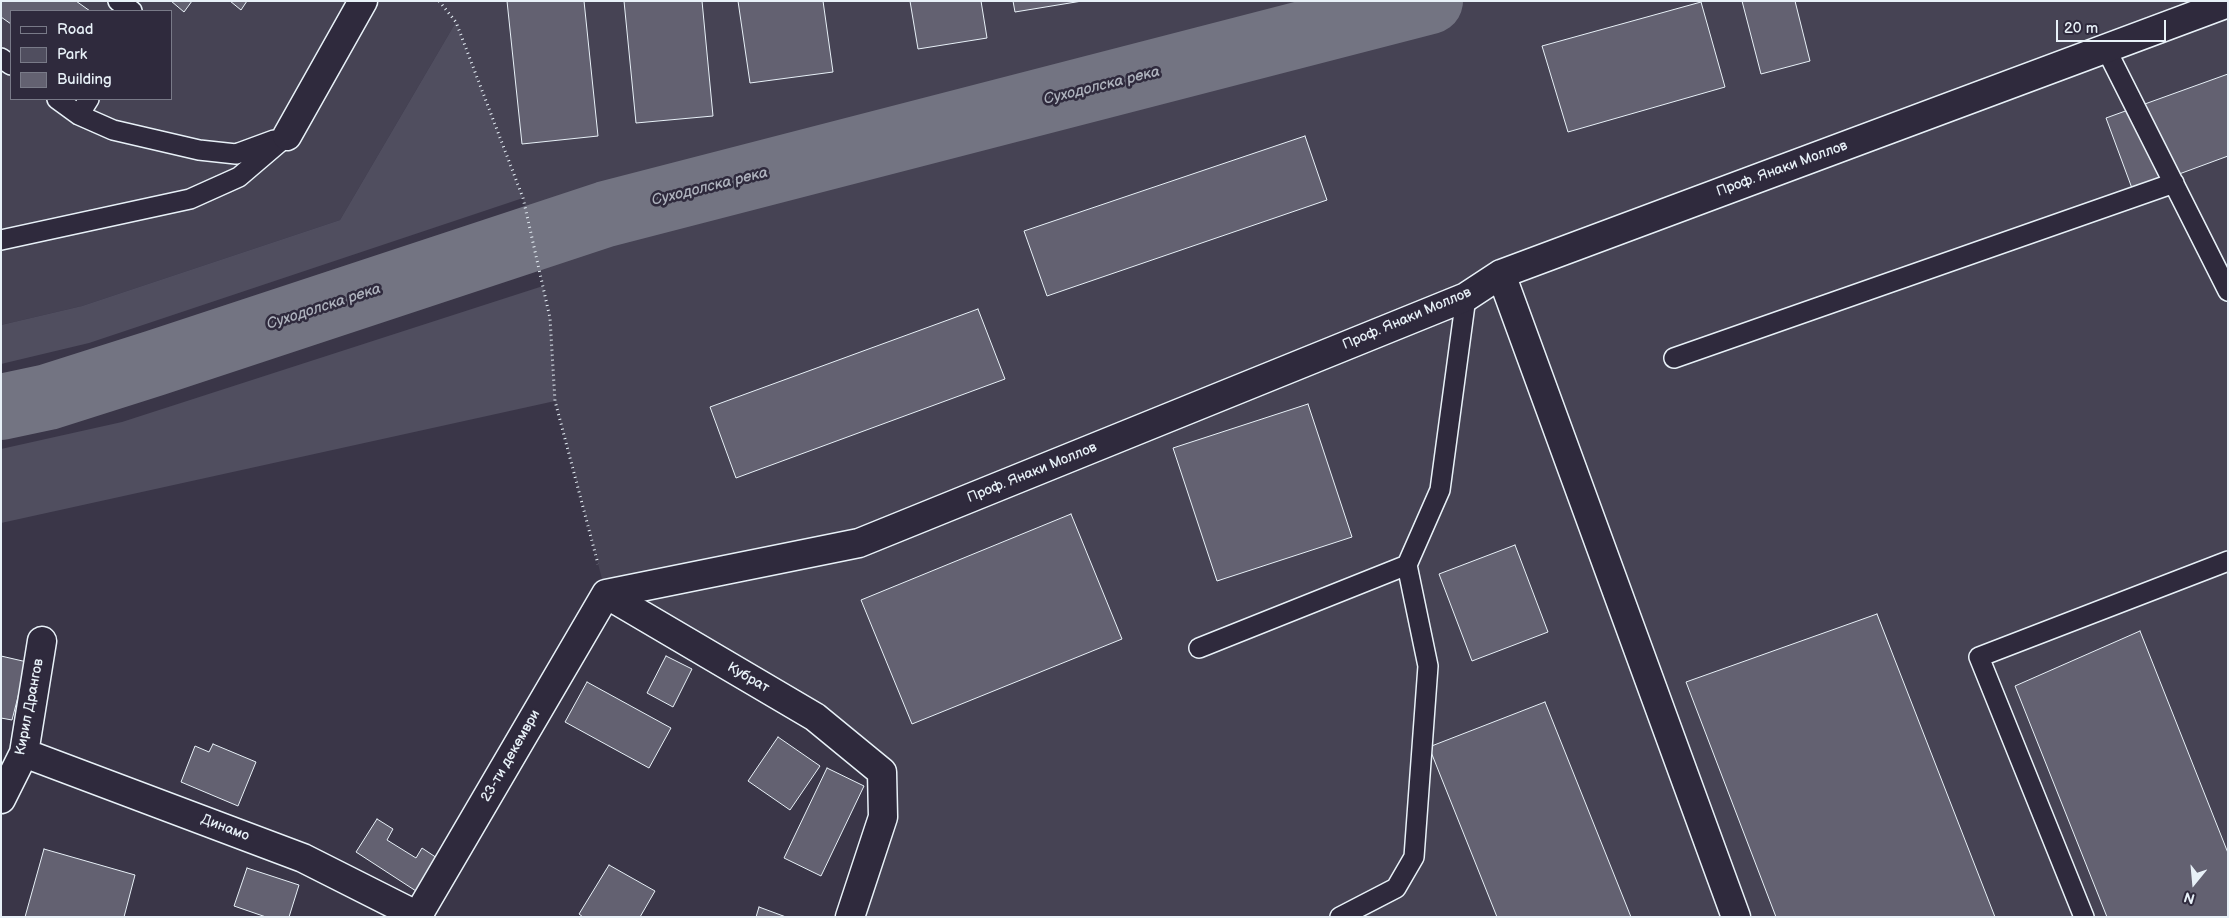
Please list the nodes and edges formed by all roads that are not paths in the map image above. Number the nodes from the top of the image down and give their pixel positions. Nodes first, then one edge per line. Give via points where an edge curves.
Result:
1 (118, 1) edge
2 (363, 1) edge
3 (2228, 3) edge
4 (131, 10) edge
5 (2106, 49) junction
6 (58, 100) edge
7 (88, 100) edge
8 (79, 115) junction
9 (287, 136) junction
10 (2174, 183) junction
11 (1, 240) edge
12 (1500, 274) junction
13 (2228, 290) edge
14 (1466, 297) junction
15 (1674, 358) dead end
16 (2228, 561) edge
17 (1407, 565) junction
18 (606, 594) junction
19 (42, 641) dead end
20 (1199, 648) dead end
21 (24, 753) junction
22 (1, 800) edge
23 (418, 916) edge
24 (850, 917) edge
25 (1340, 917) edge
26 (1736, 917) edge
27 (2084, 917) edge

1 - 4 lane
2 - 9 street
3 - 5 street, Проф. Янаки Моллов
5 - 10 lane
5 - 12 street, Проф. Янаки Моллов
6 - 8 lane
7 - 8 lane
8 - 9 lane via 113,130 199,150 236,154
9 - 11 lane via 238,176 190,200
10 - 13 lane
10 - 15 lane
12 - 14 street, Проф. Янаки Моллов
12 - 26 street
14 - 17 lane via 1440,490
14 - 18 street, Проф. Янаки Моллов via 859,543
16 - 27 lane via 1979,657
17 - 20 lane
17 - 25 lane via 1428,666 1414,858 1396,888
18 - 23 street, 23-ти декември
18 - 24 street, Кубрат via 815,716 882,772 883,817
19 - 21 street, Кирил Дрангов
21 - 22 street, Кирил Дрангов
21 - 23 street, Динамо via 303,858

